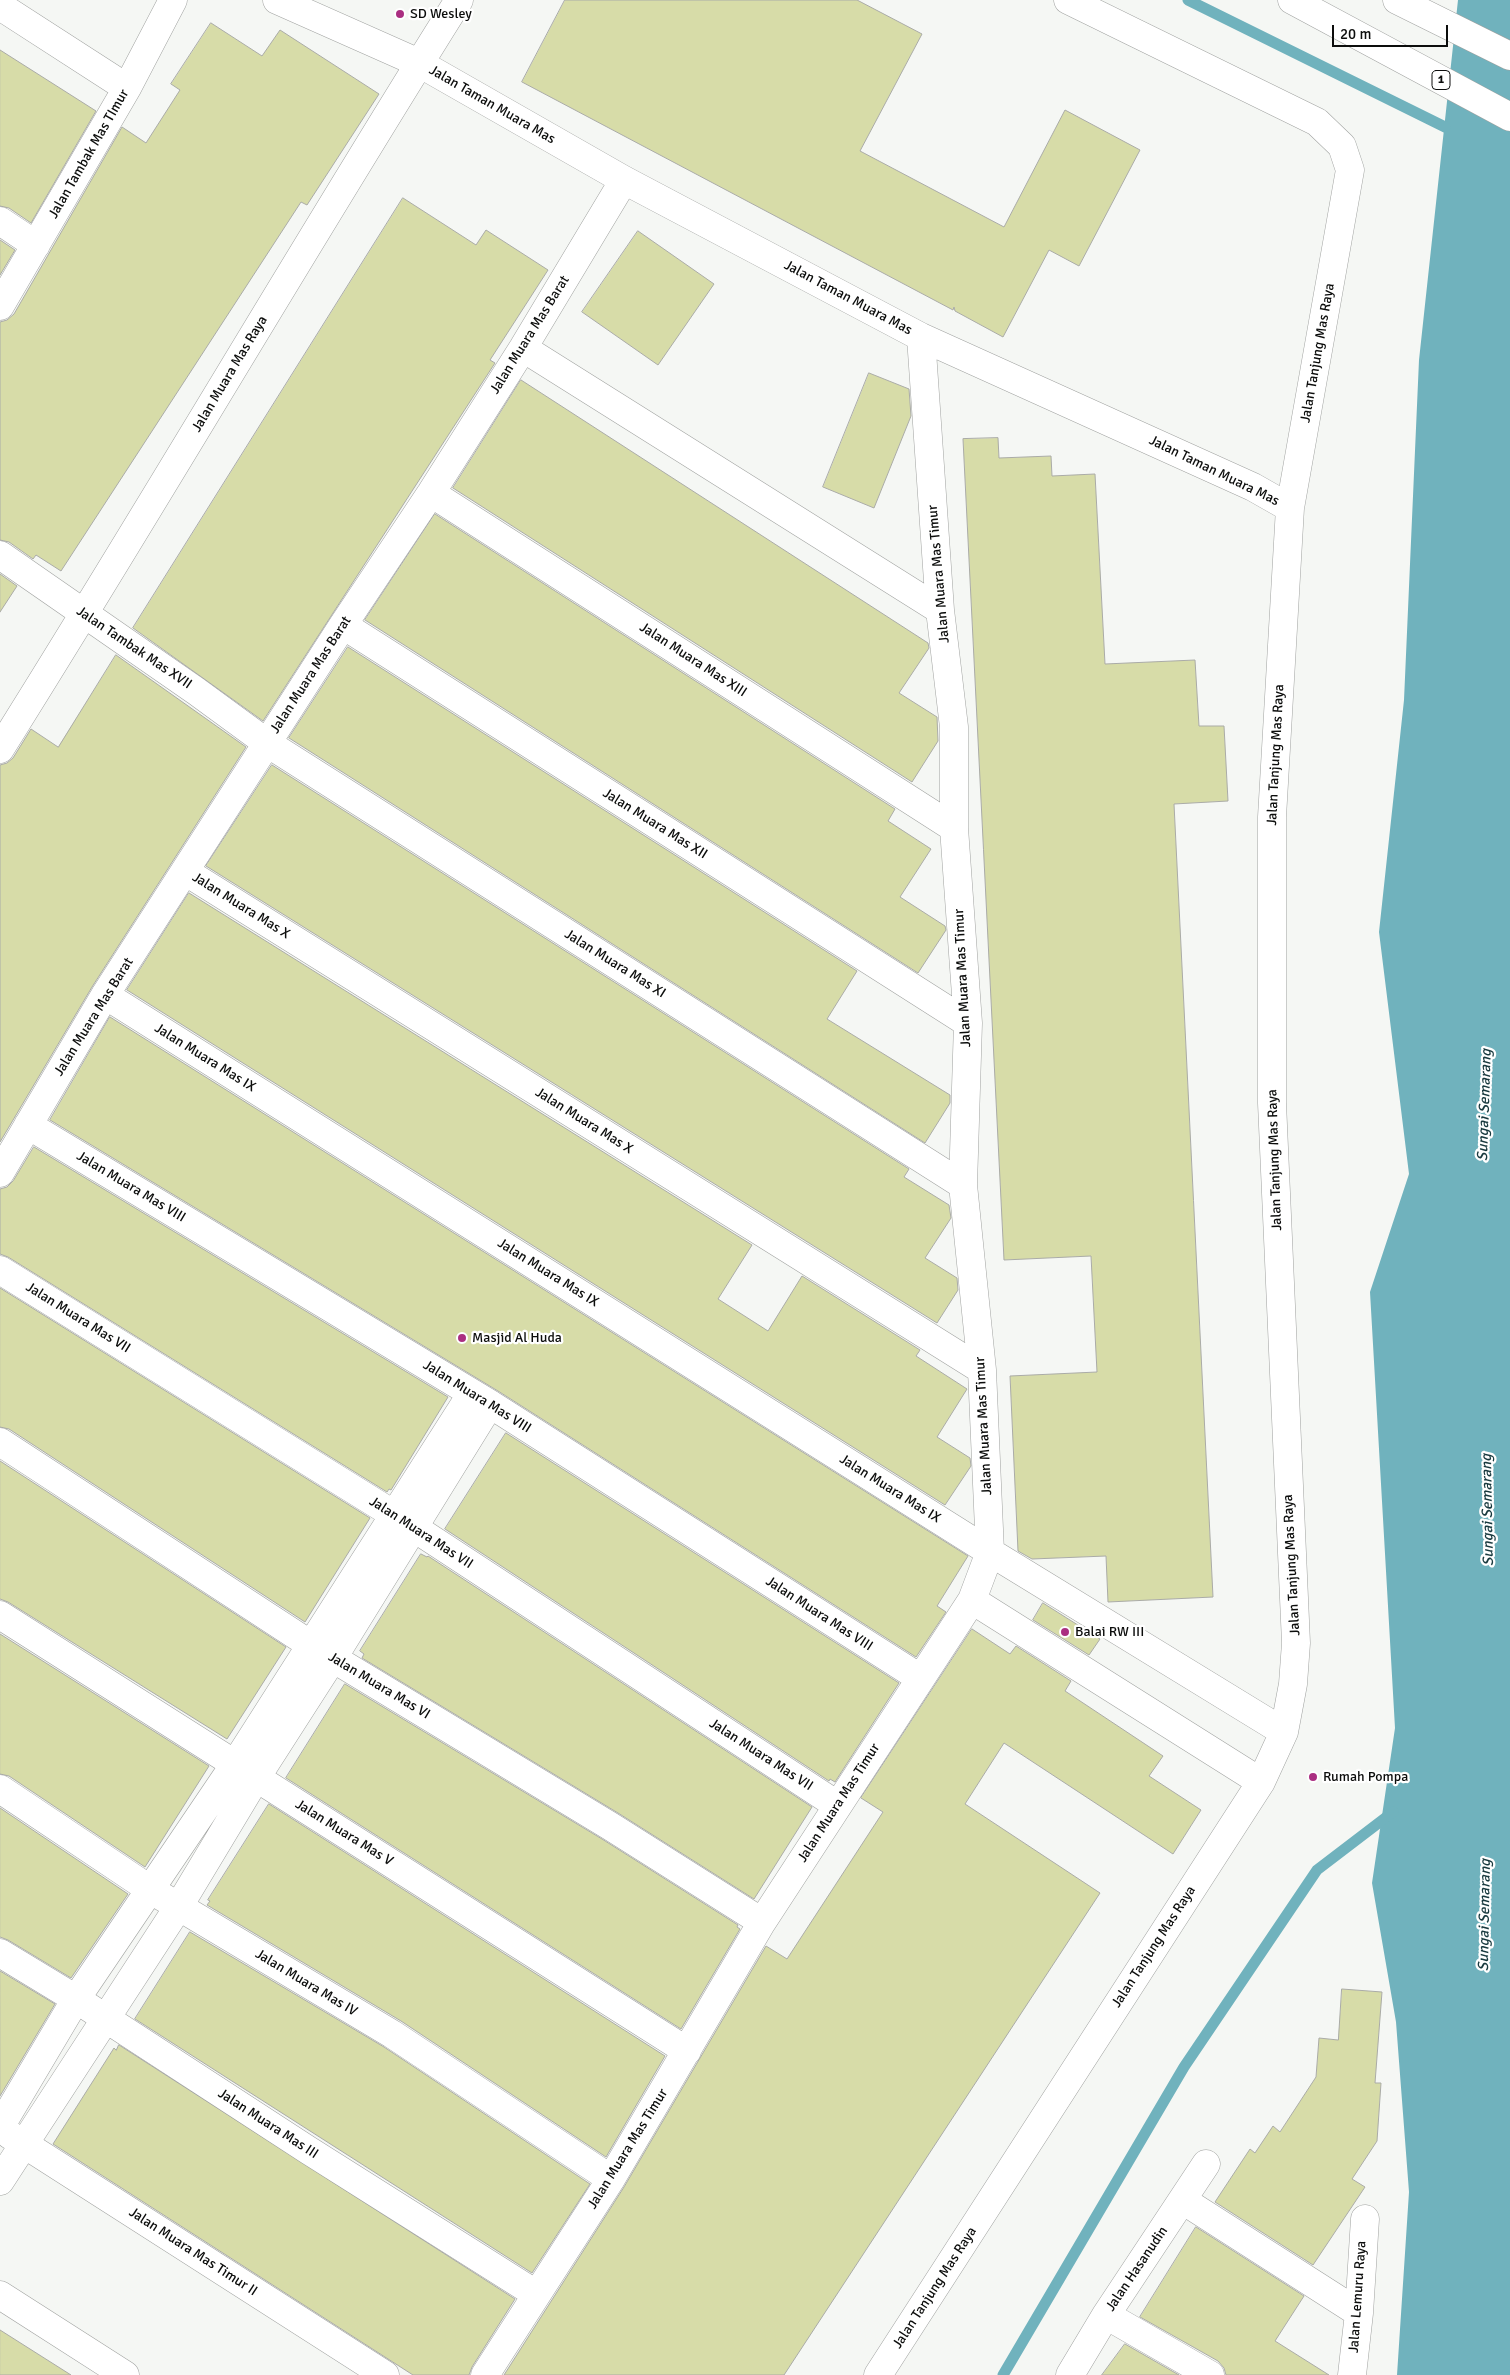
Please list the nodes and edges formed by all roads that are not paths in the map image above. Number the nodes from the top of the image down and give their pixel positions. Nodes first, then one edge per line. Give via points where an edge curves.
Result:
1 (173, 0) edge
2 (277, 0) edge
3 (459, 0) edge
4 (1068, 0) edge
5 (1292, 0) edge
6 (1397, 0) edge
7 (0, 6) edge
8 (1510, 56) edge
9 (419, 64) junction
10 (127, 88) junction
11 (1510, 117) edge
12 (624, 180) junction
13 (0, 221) edge
14 (36, 245) junction
15 (0, 306) edge
16 (921, 337) junction
17 (523, 348) junction
18 (431, 492) junction
19 (1290, 508) junction
20 (0, 555) edge
21 (940, 610) junction
22 (84, 615) junction
23 (343, 625) junction
24 (267, 743) junction
25 (0, 749) edge
26 (954, 828) junction
27 (186, 872) junction
28 (105, 995) junction
29 (968, 1023) junction
30 (28, 1126) junction
31 (0, 1173) edge
32 (964, 1185) junction
33 (0, 1270) edge
34 (982, 1370) junction
35 (481, 1398) junction
36 (0, 1442) edge
37 (404, 1521) junction
38 (990, 1552) junction
39 (972, 1600) junction
40 (0, 1615) edge
41 (322, 1651) junction
42 (920, 1678) junction
43 (1284, 1732) junction
44 (246, 1771) junction
45 (1261, 1782) junction
46 (0, 1789) edge
47 (837, 1805) junction
48 (151, 1890) junction
49 (179, 1906) junction
50 (762, 1922) junction
51 (0, 1953) edge
52 (76, 1999) junction
53 (104, 2018) junction
54 (687, 2051) junction
55 (0, 2128) edge
56 (24, 2144) junction
57 (1206, 2164) dead end
58 (611, 2179) junction
59 (0, 2181) edge
60 (1184, 2201) junction
61 (1365, 2219) dead end
62 (536, 2294) junction
63 (0, 2295) edge
64 (1359, 2313) junction
65 (1106, 2315) junction
66 (125, 2375) edge
67 (385, 2375) edge
68 (484, 2375) edge
69 (878, 2375) edge
70 (1070, 2375) edge
71 (1210, 2375) edge
72 (1352, 2375) edge

1 - 10 main road, Jalan Tambak Mas TImur
2 - 9 main road, Jalan Taman Muara Mas
3 - 9 main road, Jalan Muara Mas Raya
4 - 19 main road, Jalan Tanjung Mas Raya via 1317,122 1342,146 1350,170
5 - 11 main road, 1
6 - 8 main road
7 - 10 main road
9 - 12 main road, Jalan Taman Muara Mas
9 - 22 main road, Jalan Muara Mas Raya
10 - 14 main road, Jalan Tambak Mas TImur
12 - 16 main road, Jalan Taman Muara Mas
12 - 17 main road, Jalan Muara Mas Barat
13 - 14 main road
14 - 15 main road, Jalan Tambak Mas TImur
16 - 19 main road, Jalan Taman Muara Mas via 1253,487
16 - 21 main road, Jalan Muara Mas Timur
17 - 18 main road, Jalan Muara Mas Barat
17 - 21 main road
18 - 23 main road, Jalan Muara Mas Barat
18 - 26 main road, Jalan Muara Mas XIII
19 - 43 main road, Jalan Tanjung Mas Raya via 1272,817 1272,1102 1296,1644
20 - 22 main road, Jalan Tambak Mas XVII
21 - 26 main road, Jalan Muara Mas Timur via 954,727
22 - 24 main road, Jalan Tambak Mas XVII
22 - 25 main road, Jalan Muara Mas Raya
23 - 24 main road, Jalan Muara Mas Barat
23 - 29 main road, Jalan Muara Mas XII
24 - 27 main road, Jalan Muara Mas Barat
24 - 32 main road, Jalan Muara Mas XI
26 - 29 main road, Jalan Muara Mas Timur
27 - 28 main road, Jalan Muara Mas Barat
27 - 34 main road, Jalan Muara Mas X
28 - 30 main road, Jalan Muara Mas Barat
28 - 38 main road, Jalan Muara Mas IX
29 - 32 main road, Jalan Muara Mas Timur
30 - 31 main road, Jalan Muara Mas Barat
30 - 35 main road, Jalan Muara Mas VIII
32 - 34 main road, Jalan Muara Mas Timur
33 - 37 main road, Jalan Muara Mas VII
34 - 38 main road, Jalan Muara Mas Timur
35 - 37 main road
35 - 42 main road, Jalan Muara Mas VIII
36 - 41 main road, Jalan Muara Mas VI
37 - 41 main road
37 - 47 main road, Jalan Muara Mas VII
38 - 39 main road, Jalan Muara Mas Timur
38 - 43 main road, Jalan Muara Mas IX
39 - 42 main road, Jalan Muara Mas Timur
39 - 45 main road
40 - 44 main road, Jalan Muara Mas V
41 - 44 main road
41 - 50 main road, Jalan Muara Mas VI
42 - 47 main road, Jalan Muara Mas Timur
43 - 45 main road, Jalan Tanjung Mas Raya
44 - 48 main road
44 - 49 main road
44 - 54 main road, Jalan Muara Mas V
45 - 69 main road, Jalan Tanjung Mas Raya
46 - 48 main road, Jalan Muara Mas IV
47 - 50 main road, Jalan Muara Mas Timur
48 - 49 main road, Jalan Muara Mas IV
48 - 52 main road
49 - 53 main road
49 - 58 main road, Jalan Muara Mas IV via 392,2034
50 - 54 main road, Jalan Muara Mas Timur
51 - 52 main road, Jalan Muara Mas III
52 - 53 main road, Jalan Muara Mas III
52 - 55 main road
53 - 56 main road
53 - 62 main road, Jalan Muara Mas III
54 - 58 main road, Jalan Muara Mas Timur
55 - 56 main road, Jalan Muara Mas Timur II
56 - 59 main road
56 - 67 main road, Jalan Muara Mas Timur II
57 - 60 main road, Jalan Hasanudin
58 - 62 main road, Jalan Muara Mas Timur
60 - 64 main road
60 - 65 main road, Jalan Hasanudin
61 - 64 main road, Jalan Lemuru Raya
62 - 68 main road, Jalan Muara Mas Timur
63 - 66 main road
64 - 72 main road, Jalan Lemuru Raya
65 - 70 main road, Jalan Hasanudin
65 - 71 main road

